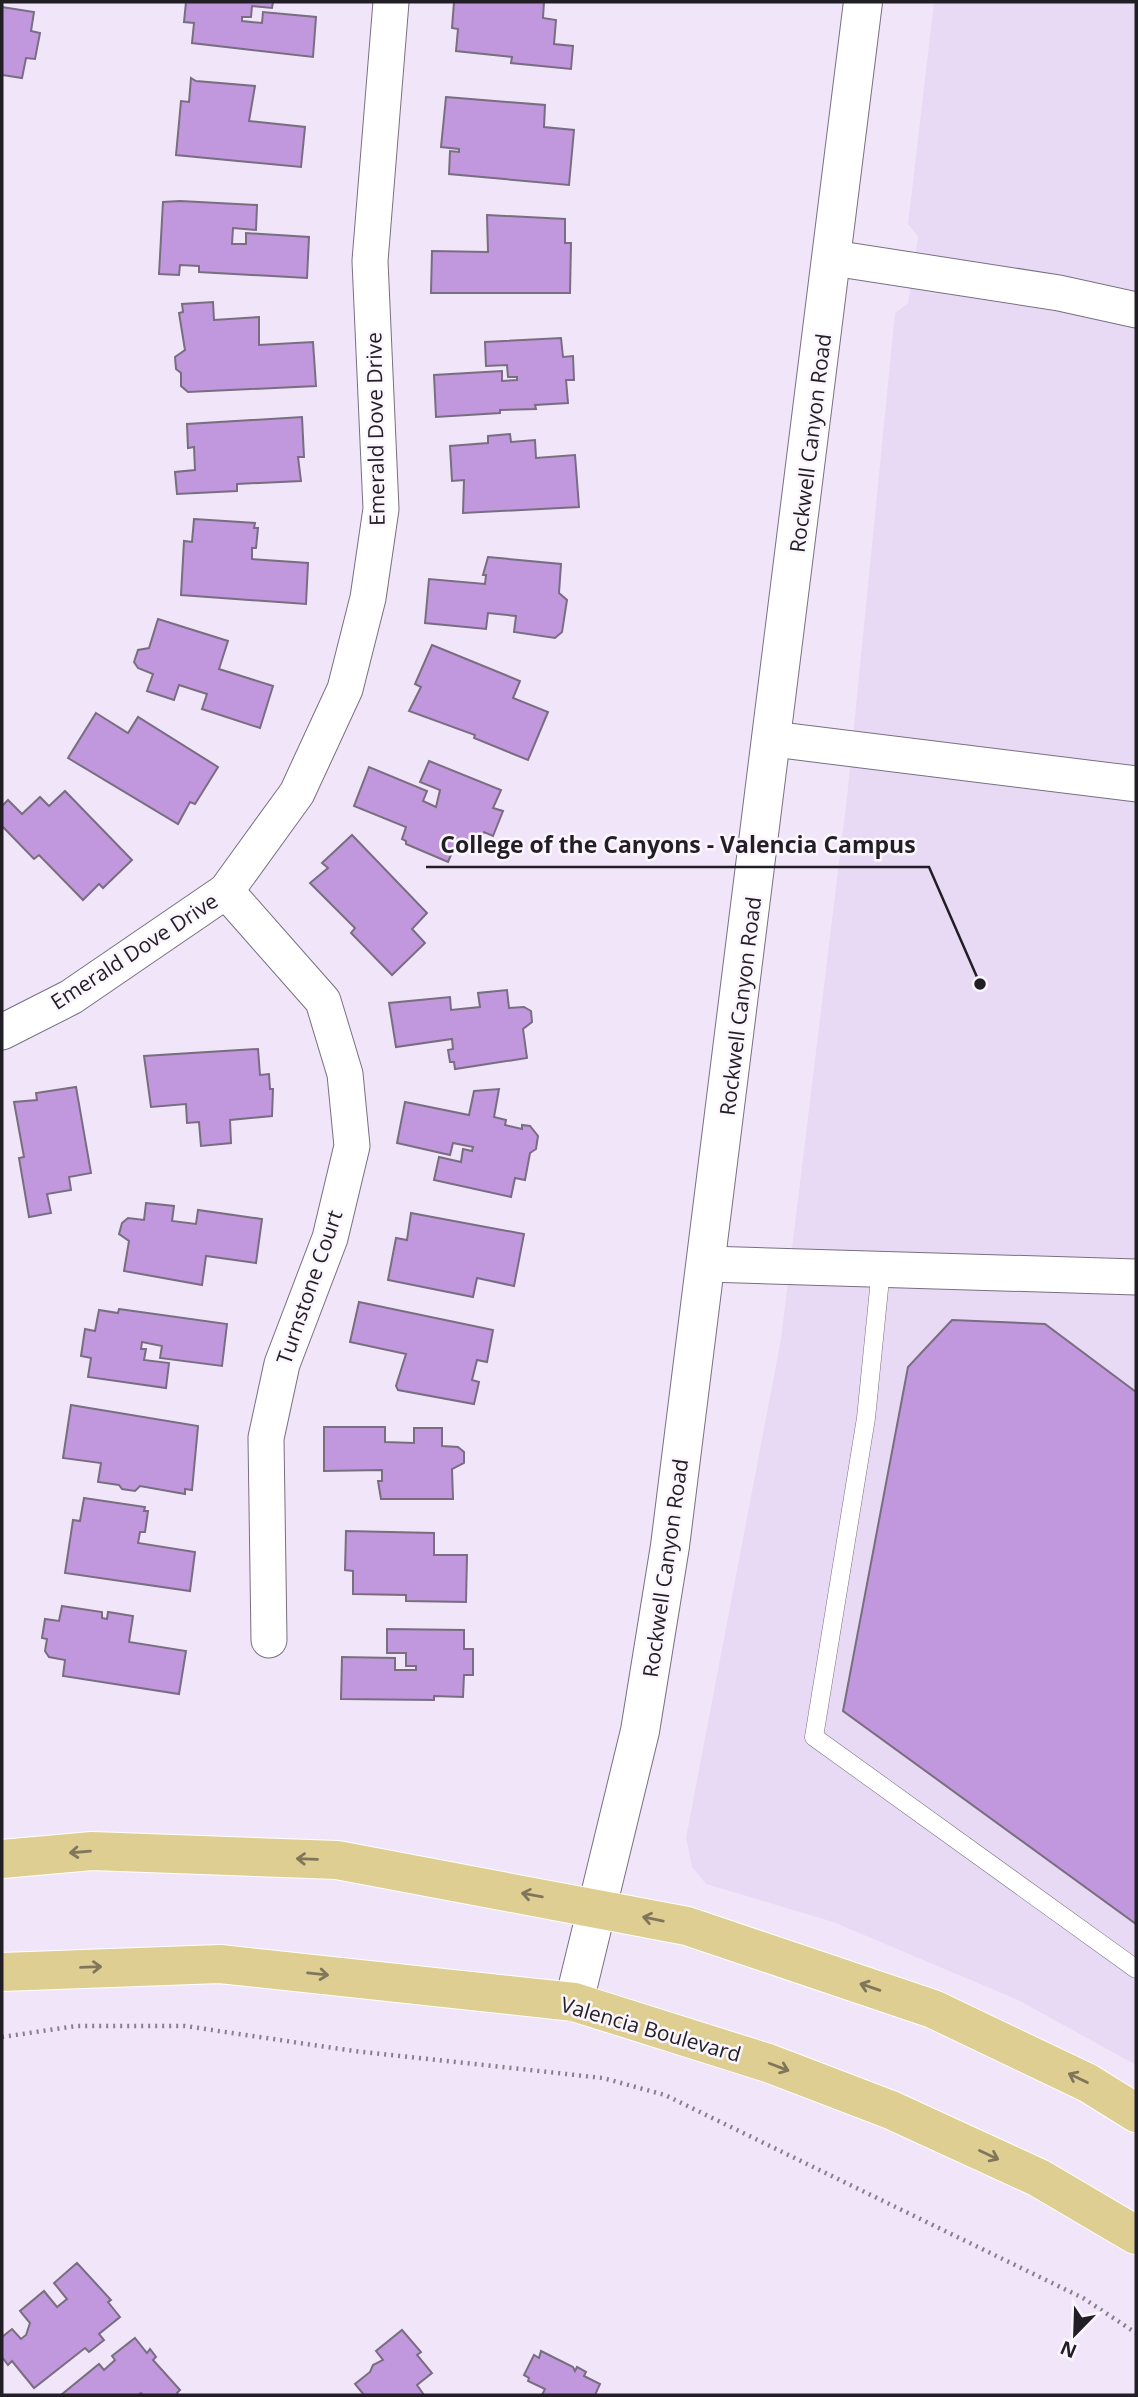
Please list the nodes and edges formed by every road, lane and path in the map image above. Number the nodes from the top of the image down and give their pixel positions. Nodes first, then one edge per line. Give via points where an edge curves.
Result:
1 (391, 2) edge
2 (863, 2) edge
3 (833, 258) junction
4 (1136, 310) edge
5 (773, 739) junction
6 (1136, 784) edge
7 (226, 891) junction
8 (2, 1032) edge
9 (707, 1264) junction
10 (881, 1269) junction
11 (1136, 1277) edge
12 (269, 1640) dead end
13 (2, 1859) edge
14 (599, 1907) junction
15 (1136, 1969) edge
16 (2, 1972) edge
17 (574, 2002) junction
18 (2, 2037) edge
19 (1136, 2113) edge
20 (1136, 2235) edge
21 (1136, 2333) edge

1 - 7 street, Emerald Dove Drive via 370,261 381,509 368,598 345,689 297,793
2 - 3 street, Rockwell Canyon Road
3 - 4 street via 1059,293
3 - 5 street, Rockwell Canyon Road
5 - 6 street
5 - 9 street, Rockwell Canyon Road
7 - 8 street, Emerald Dove Drive via 71,997
7 - 12 street, Turnstone Court via 323,1001 345,1074 352,1146 330,1238 282,1364 266,1438
9 - 10 street
9 - 14 street, Rockwell Canyon Road via 640,1731
10 - 11 street
10 - 15 lane via 866,1418 814,1737
14 -> 13 main road via 337,1860 92,1851
14 - 17 street, Rockwell Canyon Road
19 -> 14 main road via 1088,2083 933,2010 687,1926
16 -> 17 main road, Valencia Boulevard via 220,1964
17 -> 20 main road, Valencia Boulevard via 768,2063 891,2110 1040,2178
18 - 21 path via 76,2026 185,2025 354,2051 603,2078 665,2095 1083,2298

